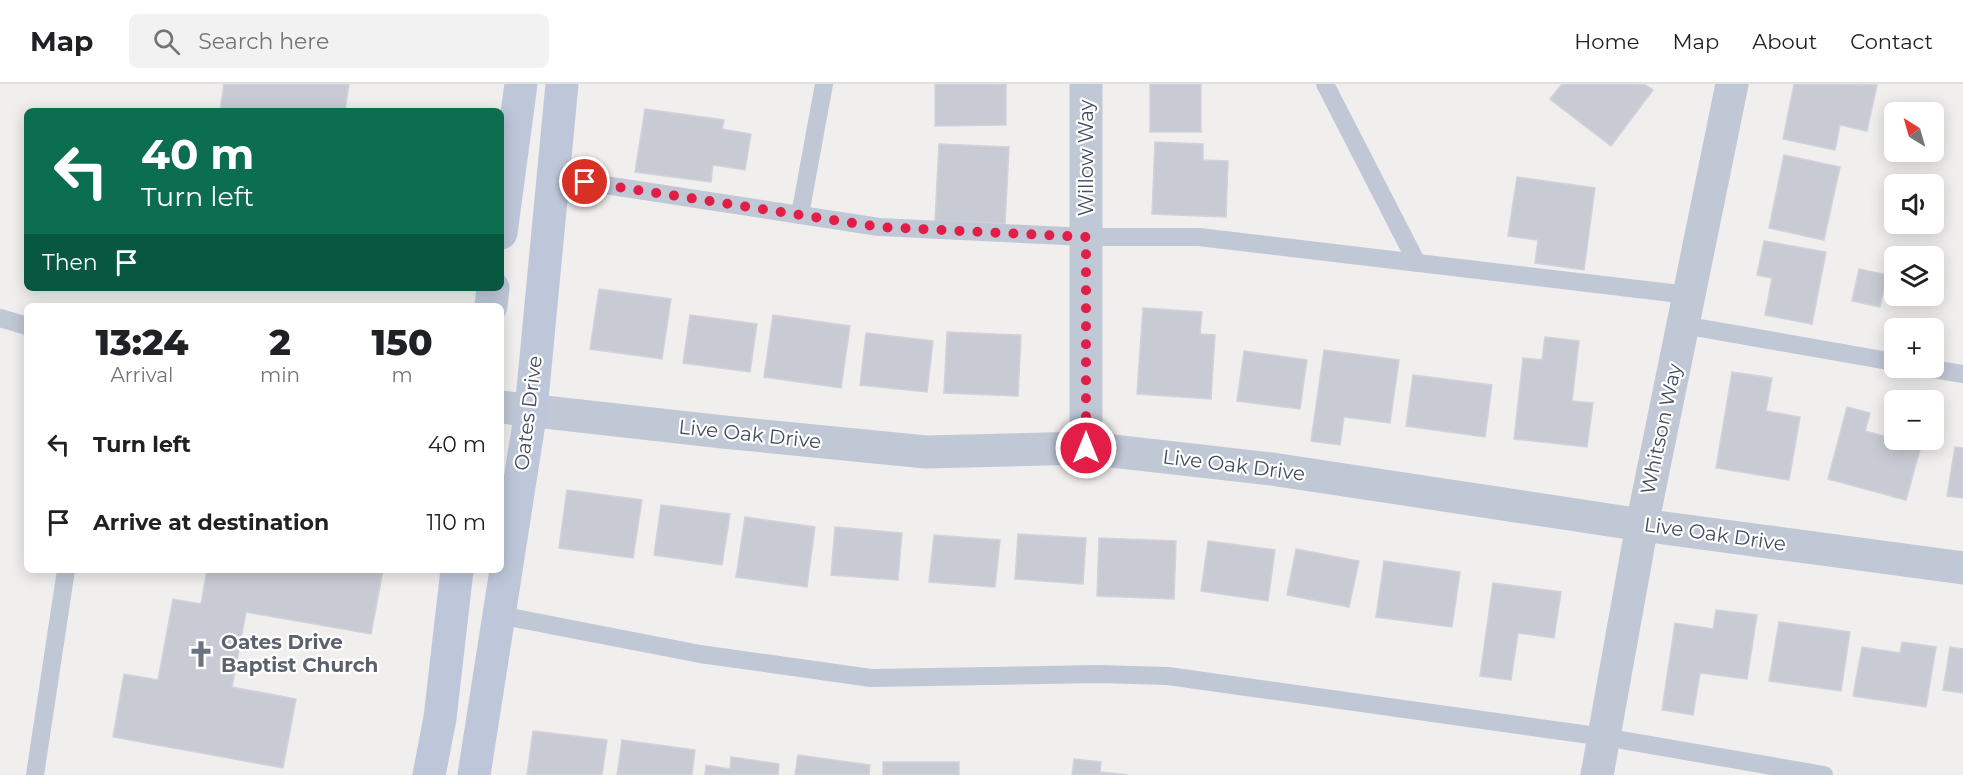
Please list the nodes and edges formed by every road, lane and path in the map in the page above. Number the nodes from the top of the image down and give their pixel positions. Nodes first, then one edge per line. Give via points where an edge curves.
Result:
1 (521, 84) edge
2 (562, 84) edge
3 (824, 84) edge
4 (1086, 84) edge
5 (1325, 84) edge
6 (1732, 84) edge
7 (553, 177) junction
8 (504, 211) edge
9 (800, 214) junction
10 (1086, 237) junction
11 (1417, 263) junction
12 (1685, 310) junction
13 (0, 318) edge
14 (24, 325) edge
15 (1884, 360) edge
16 (1944, 371) edge
17 (1963, 374) edge
18 (516, 409) edge
19 (1086, 448) junction
20 (1642, 525) junction
21 (504, 554) edge
22 (1963, 568) edge
23 (66, 573) edge
24 (457, 573) edge
25 (502, 573) edge
26 (499, 615) junction
27 (1604, 737) junction
28 (35, 775) edge
29 (429, 775) edge
30 (474, 775) edge
31 (1598, 775) edge
32 (1824, 775) edge

1 - 8 main road
2 - 7 main road, Oates Drive
3 - 9 lane
4 - 10 street, Willow Way
5 - 11 lane
6 - 12 street, Whitson Way
7 - 9 lane
7 - 18 main road, Oates Drive
9 - 10 lane via 879,227
10 - 11 lane via 1200,237
10 - 19 street, Willow Way
11 - 12 lane
12 - 15 lane
12 - 20 street, Whitson Way
13 - 14 lane
16 - 17 lane
18 - 19 street, Live Oak Drive via 926,452
18 - 21 main road, Oates Drive
19 - 20 street, Live Oak Drive via 1272,469
20 - 22 street, Live Oak Drive
20 - 27 street, Whitson Way
23 - 28 lane
24 - 29 main road via 440,718
25 - 26 main road, Oates Drive
26 - 27 lane via 700,654 871,678 1168,676
26 - 30 main road, Oates Drive
27 - 31 street, Whitson Way
27 - 32 lane

